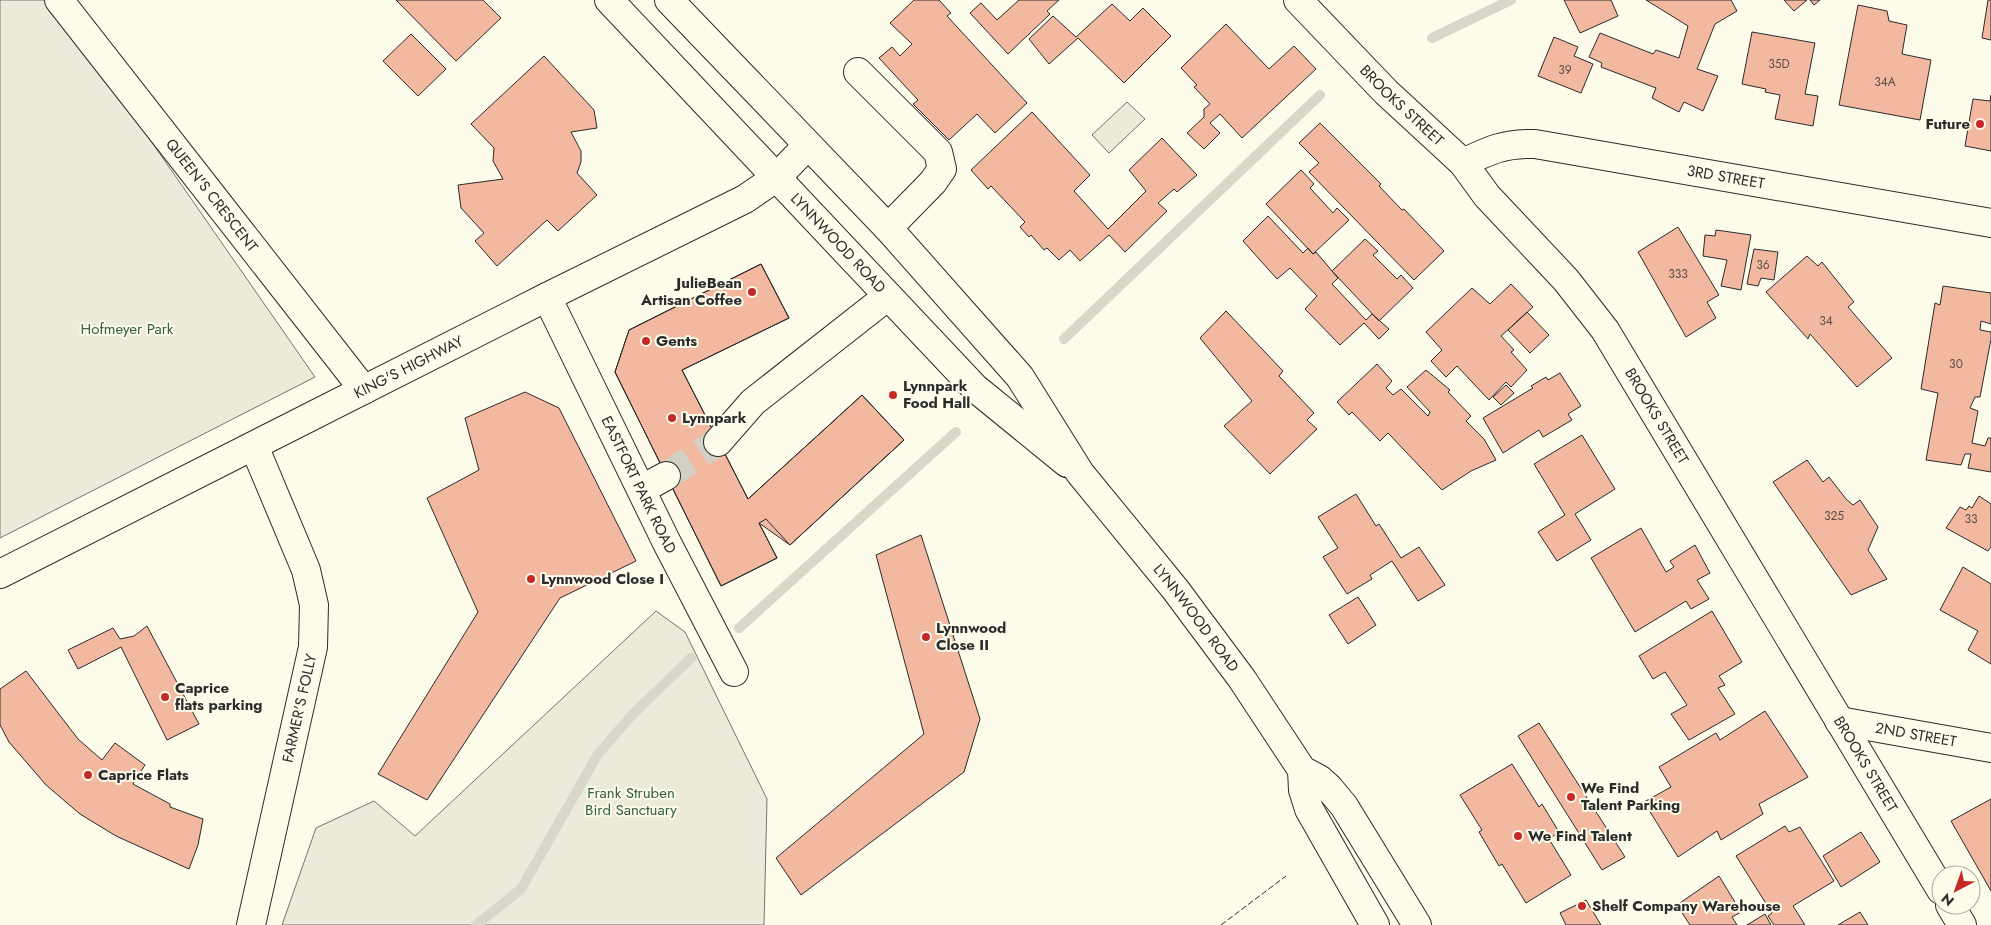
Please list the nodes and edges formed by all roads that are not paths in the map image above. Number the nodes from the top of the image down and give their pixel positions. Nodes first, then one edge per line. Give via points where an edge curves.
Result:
1 (59, 0) edge
2 (609, 0) edge
3 (668, 0) edge
4 (1298, 0) edge
5 (858, 72) dead end
6 (807, 146) junction
7 (1463, 163) junction
8 (777, 177) junction
9 (1991, 223) edge
10 (888, 228) junction
11 (888, 296) junction
12 (547, 297) junction
13 (364, 390) junction
14 (718, 442) tunnel mouth
15 (254, 446) junction
16 (1080, 473) junction
17 (666, 476) tunnel mouth
18 (642, 489) junction
19 (0, 574) edge
20 (734, 672) dead end
21 (1839, 721) junction
22 (1991, 748) edge
23 (1302, 770) junction
24 (1931, 873) edge
25 (251, 925) edge
26 (1374, 925) edge
27 (1417, 925) edge

1 - 13 street, QUEEN'S CRESCENT
2 - 8 street, LYNNWOOD ROAD
3 - 6 street, LYNNWOOD ROAD
4 - 7 street, BROOKS STREET via 1386,92
5 - 10 street via 938,152 942,169
6 - 8 street, KING'S HIGHWAY
6 - 10 street, LYNNWOOD ROAD
7 - 9 street, 3RD STREET via 1492,149 1512,144 1535,144
7 - 21 street, BROOKS STREET via 1488,196 1566,280 1605,330
8 - 11 street, LYNNWOOD ROAD
8 - 12 street, KING'S HIGHWAY via 745,199
10 - 16 street, LYNNWOOD ROAD via 1020,376
11 - 14 street via 753,402
11 - 16 street, LYNNWOOD ROAD via 975,388
12 - 13 street, KING'S HIGHWAY
12 - 18 street, EASTFORT PARK ROAD
13 - 15 street, KING'S HIGHWAY
15 - 19 street, KING'S HIGHWAY
15 - 25 street, FARMER'S FOLLY via 306,570 314,605 313,647
16 - 23 street, LYNNWOOD ROAD via 1187,604 1242,679
17 - 18 street
18 - 20 street, EASTFORT PARK ROAD
21 - 22 street, 2ND STREET
21 - 24 street, BROOKS STREET
23 - 26 street, LYNNWOOD ROAD via 1303,790 1309,808
23 - 27 street, LYNNWOOD ROAD via 1329,788 1344,806

